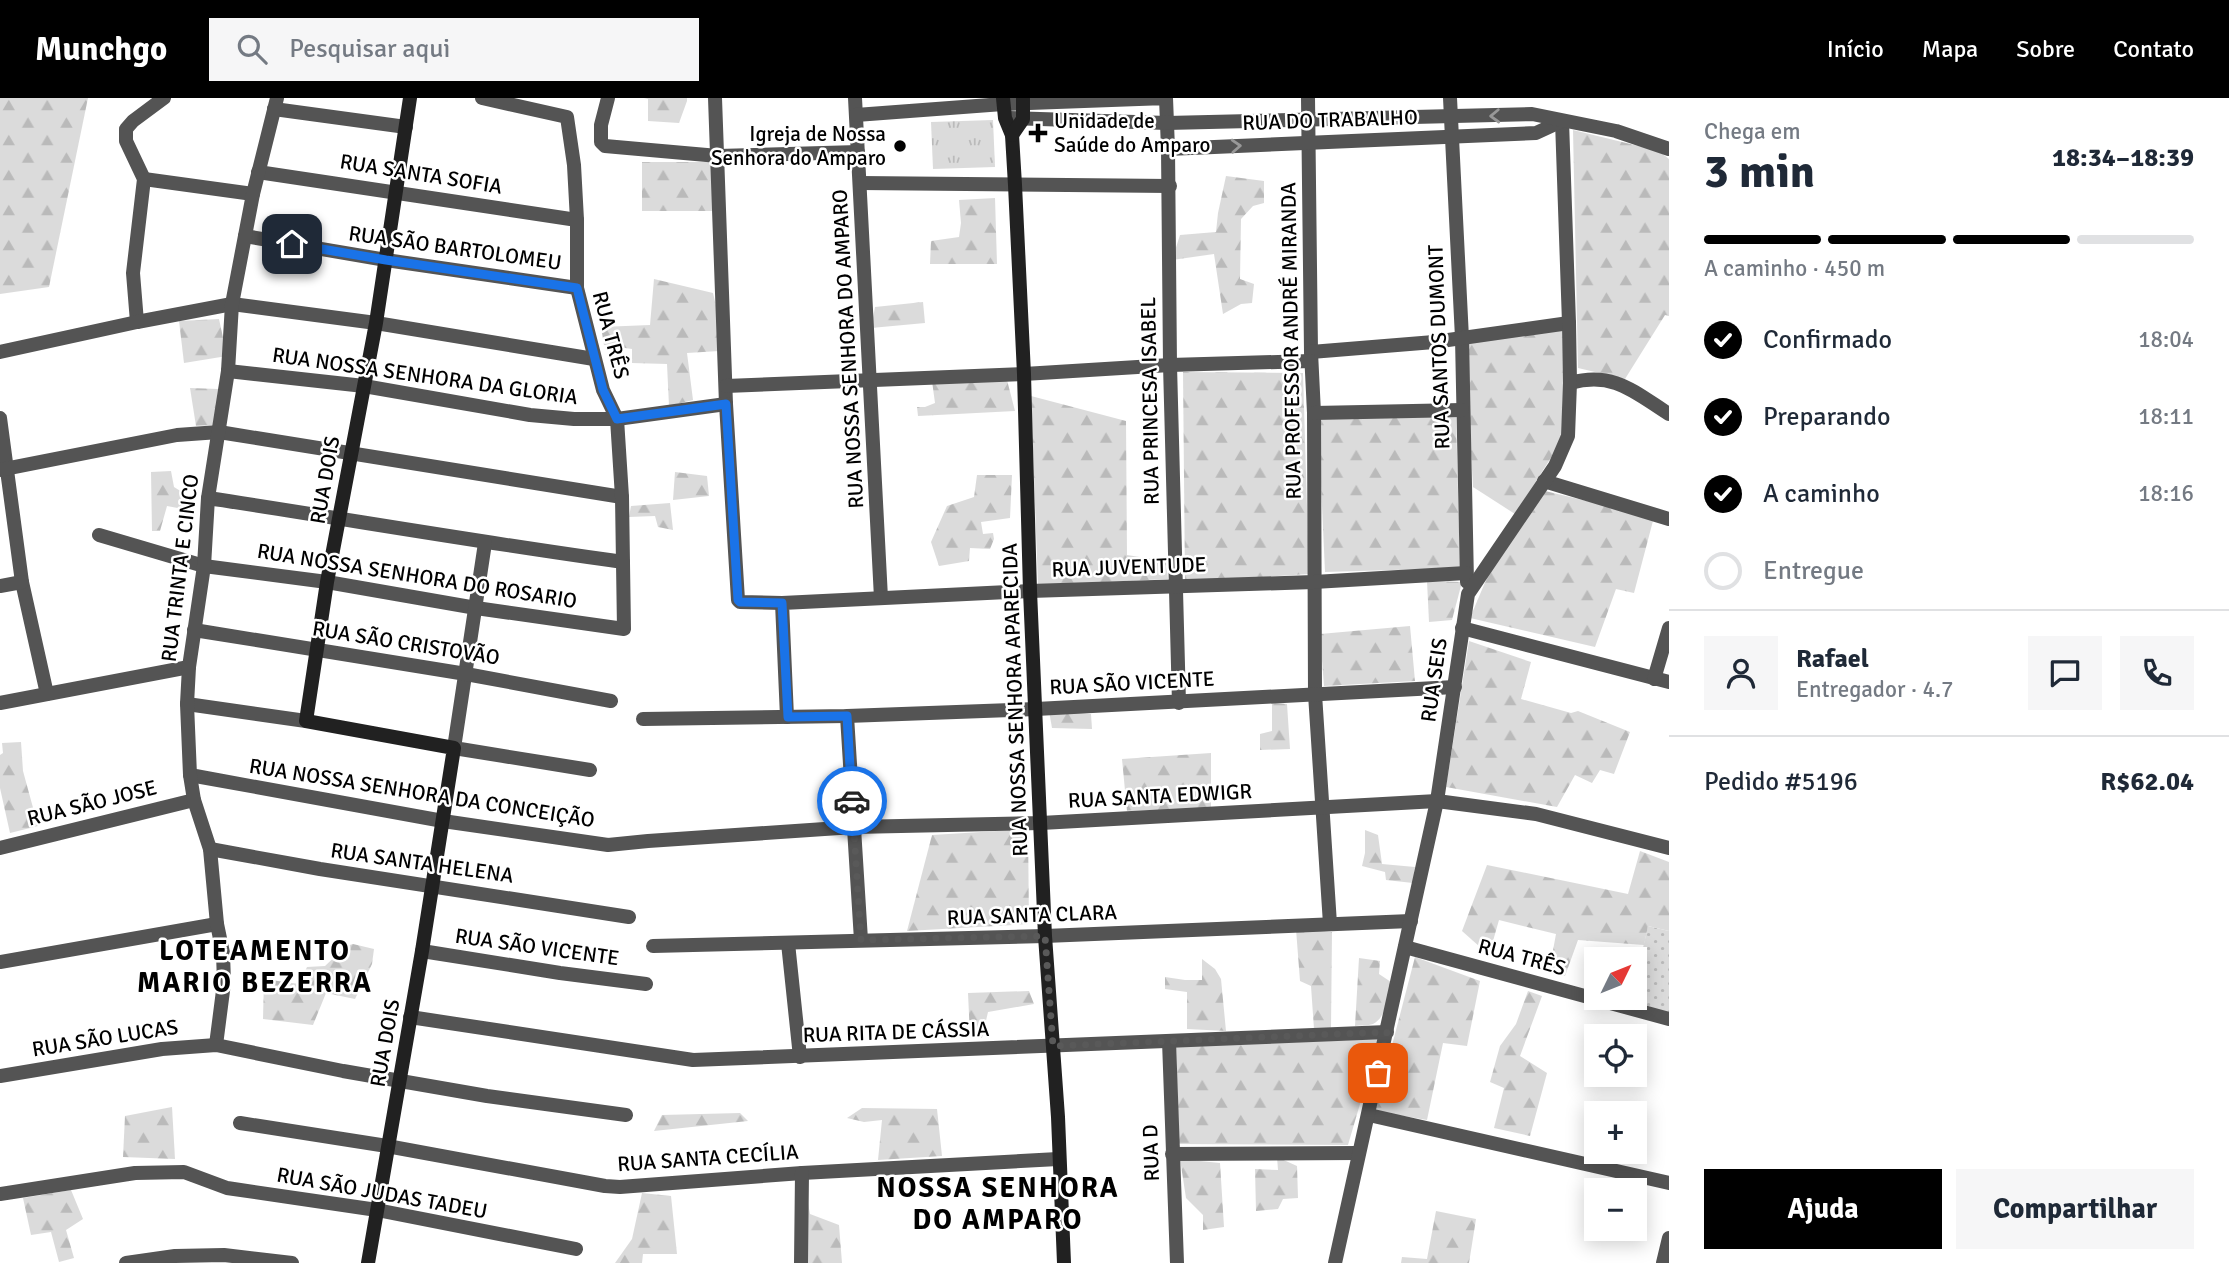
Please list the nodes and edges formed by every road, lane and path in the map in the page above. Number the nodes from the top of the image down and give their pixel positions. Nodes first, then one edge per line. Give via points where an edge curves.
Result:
1 (164, 98) edge
2 (410, 98) edge
3 (482, 98) edge
4 (608, 98) edge
5 (715, 98) edge
6 (855, 98) edge
7 (1166, 98) edge
8 (1308, 98) edge
9 (1450, 98) edge
10 (1023, 100) edge
11 (276, 104) edge
12 (1004, 106) edge
13 (856, 115) junction
14 (1451, 117) junction
15 (1023, 119) junction
16 (1309, 120) junction
17 (1562, 121) junction
18 (1167, 123) junction
19 (405, 127) junction
20 (1012, 135) junction
21 (1451, 136) junction
22 (1309, 142) junction
23 (1168, 149) junction
24 (1669, 149) edge
25 (858, 152) junction
26 (718, 156) junction
27 (258, 172) junction
28 (144, 179) junction
29 (860, 183) junction
30 (1015, 185) junction
31 (1170, 186) junction
32 (395, 191) junction
33 (253, 194) junction
34 (577, 220) junction
35 (245, 236) junction
36 (386, 260) junction
37 (577, 288) junction
38 (232, 304) junction
39 (137, 322) junction
40 (376, 323) junction
41 (1569, 323) junction
42 (1462, 338) junction
43 (0, 352) edge
44 (1311, 356) junction
45 (594, 359) junction
46 (1170, 365) junction
47 (228, 371) junction
48 (1024, 374) junction
49 (871, 379) junction
50 (1570, 383) junction
51 (364, 386) junction
52 (726, 386) junction
53 (726, 404) junction
54 (1462, 410) junction
55 (1314, 413) junction
56 (1669, 414) edge
57 (0, 418) edge
58 (617, 419) junction
59 (219, 432) junction
60 (351, 453) junction
61 (4, 469) edge
62 (1544, 481) junction
63 (622, 497) junction
64 (208, 498) junction
65 (340, 517) junction
66 (1669, 519) edge
67 (99, 535) dead end
68 (485, 543) junction
69 (623, 562) junction
70 (204, 566) junction
71 (1466, 573) junction
72 (22, 582) junction
73 (327, 582) junction
74 (1314, 582) junction
75 (0, 586) edge
76 (1174, 587) junction
77 (1030, 591) junction
78 (1468, 594) junction
79 (881, 598) junction
80 (782, 603) junction
81 (476, 608) junction
82 (1462, 628) junction
83 (1669, 628) edge
84 (624, 629) joint
85 (194, 630) junction
86 (318, 650) junction
87 (189, 667) junction
88 (466, 674) junction
89 (1654, 679) junction
90 (1669, 682) edge
91 (1455, 687) junction
92 (1315, 694) junction
93 (47, 695) junction
94 (611, 701) dead end
95 (0, 703) edge
96 (1179, 703) junction
97 (187, 705) junction
98 (1036, 709) junction
99 (847, 716) junction
100 (788, 717) junction
101 (643, 719) dead end
102 (306, 722) junction
103 (454, 748) junction
104 (590, 770) dead end
105 (190, 775) junction
106 (194, 800) junction
107 (1437, 801) junction
108 (1321, 808) junction
109 (443, 821) junction
110 (1041, 823) junction
111 (854, 827) junction
112 (648, 841) joint
113 (0, 848) edge
114 (1669, 848) edge
115 (210, 849) junction
116 (433, 887) junction
117 (629, 916) dead end
118 (1411, 921) junction
119 (217, 924) junction
120 (1330, 924) junction
121 (1045, 936) junction
122 (861, 940) junction
123 (789, 943) junction
124 (653, 946) dead end
125 (1405, 947) junction
126 (422, 951) junction
127 (0, 962) edge
128 (646, 984) dead end
129 (410, 1017) junction
130 (1669, 1019) edge
131 (1387, 1032) junction
132 (1169, 1041) junction
133 (216, 1045) junction
134 (1053, 1046) junction
135 (800, 1057) junction
136 (0, 1076) edge
137 (399, 1080) junction
138 (626, 1115) dead end
139 (1369, 1115) junction
140 (240, 1123) dead end
141 (389, 1146) junction
142 (1358, 1153) junction
143 (1172, 1154) junction
144 (1058, 1159) junction
145 (802, 1173) junction
146 (1669, 1183) edge
147 (0, 1194) edge
148 (377, 1210) junction
149 (1669, 1238) edge
150 (576, 1249) dead end
151 (126, 1263) edge
152 (292, 1263) edge
153 (368, 1263) edge
154 (801, 1263) edge
155 (1064, 1263) edge
156 (1177, 1263) edge
157 (1335, 1263) edge
158 (1663, 1263) edge

1 - 28 street via 126,129
2 - 19 main road, RUA DOIS
3 - 34 street, RUA TRÊS via 567,117
4 - 26 street via 601,142 605,146
5 - 26 street
6 - 13 street, RUA NOSSA SENHORA DO AMPARO
7 - 10 street
7 - 18 street, RUA PRINCESA ISABEL
8 - 16 street, RUA PROFESSOR ANDRÉ MIRANDA
9 - 14 street, RUA SANTOS DUMONT
10 - 12 street
10 - 15 main road
11 - 19 street
11 - 27 street, RUA TRINTA E CINCO
12 - 13 street
12 - 15 street, RUA DO TRABALHO
12 - 20 main road, RUA NOSSA SENHORA APARECIDA
13 - 25 street, RUA NOSSA SENHORA DO AMPARO
14 - 16 street, RUA DO TRABALHO
17 -> 14 street, RUA DO TRABALHO via 1531,114
14 - 21 street, RUA SANTOS DUMONT
15 - 18 street, RUA DO TRABALHO
15 - 20 main road
16 - 18 street, RUA DO TRABALHO
16 - 22 street, RUA PROFESSOR ANDRÉ MIRANDA
17 - 21 street, RUA DO TRABALHO via 1536,133
17 - 24 street via 1616,131
17 - 41 street, RUA SEIS
18 - 23 street, RUA PRINCESA ISABEL
19 - 32 main road, RUA DOIS
20 - 30 main road, RUA NOSSA SENHORA APARECIDA
21 - 22 street, RUA DO TRABALHO
21 - 42 street, RUA SANTOS DUMONT
23 -> 22 street, RUA DO TRABALHO
22 - 44 street, RUA PROFESSOR ANDRÉ MIRANDA
23 - 31 street, RUA PRINCESA ISABEL
25 - 26 street
25 - 29 street, RUA NOSSA SENHORA DO AMPARO
26 - 52 street
27 - 32 street, RUA SANTA SOFIA
27 - 33 street, RUA TRINTA E CINCO
28 - 33 street
28 - 39 street via 132,273
29 - 30 street
29 - 49 street, RUA NOSSA SENHORA DO AMPARO
30 - 31 street
30 - 48 main road, RUA NOSSA SENHORA APARECIDA
31 - 46 street, RUA PRINCESA ISABEL
32 - 34 street, RUA SANTA SOFIA
32 - 36 main road, RUA DOIS
33 - 35 street, RUA TRINTA E CINCO
34 - 37 street, RUA TRÊS
35 - 36 street, RUA SÃO BARTOLOMEU
35 - 38 street, RUA TRINTA E CINCO
36 - 37 street, RUA SÃO BARTOLOMEU
36 - 40 main road, RUA DOIS
37 - 45 street, RUA TRÊS
38 - 39 street
38 - 40 street
38 - 47 street, RUA TRINTA E CINCO
39 - 43 street
40 - 45 street
40 - 51 main road, RUA DOIS
41 - 42 street
41 - 50 street, RUA SEIS
42 - 44 street
42 - 54 street, RUA SANTOS DUMONT
44 - 46 street
44 - 55 street, RUA PROFESSOR ANDRÉ MIRANDA
45 - 58 street, RUA TRÊS
46 - 48 street
46 - 76 street, RUA PRINCESA ISABEL
47 - 51 street, RUA NOSSA SENHORA DA GLORIA
47 - 59 street, RUA TRINTA E CINCO
48 - 49 street
48 - 77 main road, RUA NOSSA SENHORA APARECIDA
49 - 52 street
49 - 79 street, RUA NOSSA SENHORA DO AMPARO
50 - 56 street via 1590,377 1622,383
50 - 62 street, RUA SEIS via 1568,436
51 - 58 street, RUA NOSSA SENHORA DA GLORIA via 530,415
51 - 60 main road, RUA DOIS
52 - 53 street
53 - 58 street, RUA NOSSA SENHORA DA GLORIA
53 - 80 street, RUA JUVENTUDE via 738,600
54 - 55 street
54 - 71 street, RUA SANTOS DUMONT
55 - 74 street, RUA PROFESSOR ANDRÉ MIRANDA
57 - 61 street
58 - 63 street, RUA TRÊS
59 - 60 street
59 - 61 street via 177,435
59 - 64 street, RUA TRINTA E CINCO
60 - 63 street
60 - 65 main road, RUA DOIS
61 - 72 street
62 - 66 street
62 - 78 street, RUA SEIS
63 - 69 street, RUA TRÊS
64 - 65 street
64 - 70 street, RUA TRINTA E CINCO
65 - 68 street
65 - 73 main road, RUA DOIS
67 - 70 street, RUA NOSSA SENHORA DO ROSARIO
68 - 69 street
68 - 81 street, RUA DOIS
69 - 84 street, RUA TRÊS
70 - 73 street, RUA NOSSA SENHORA DO ROSARIO
70 - 85 street, RUA TRINTA E CINCO
71 - 74 street, RUA JUVENTUDE
71 - 78 street, RUA SANTOS DUMONT
72 - 75 street
72 - 93 street
73 - 81 street, RUA NOSSA SENHORA DO ROSARIO
73 - 86 main road, RUA DOIS
74 - 76 street, RUA JUVENTUDE
74 - 92 street, RUA PROFESSOR ANDRÉ MIRANDA
76 - 77 street, RUA JUVENTUDE
76 - 96 street, RUA PRINCESA ISABEL
77 - 79 street, RUA JUVENTUDE
77 - 98 main road, RUA NOSSA SENHORA APARECIDA
78 - 82 street, RUA SEIS
79 - 80 street, RUA JUVENTUDE
80 - 100 street
81 - 84 street, RUA NOSSA SENHORA DO ROSARIO
81 - 88 street, RUA DOIS
82 - 89 street
82 - 91 street, RUA SEIS
83 - 89 street
85 - 86 street, RUA SÃO CRISTOVÃO
85 - 87 street, RUA TRINTA E CINCO
86 - 88 street, RUA SÃO CRISTOVÃO
86 - 102 main road, RUA DOIS
87 - 93 street
87 - 97 street, RUA TRINTA E CINCO
88 - 94 street, RUA SÃO CRISTOVÃO
88 - 103 street, RUA DOIS
89 - 90 street
91 - 92 street, RUA SÃO VICENTE
91 - 107 street, RUA SEIS
92 - 96 street, RUA SÃO VICENTE
92 - 108 street
93 - 95 street
96 - 98 street, RUA SÃO VICENTE
97 - 102 street
97 - 105 street, RUA TRINTA E CINCO
98 - 99 street, RUA SÃO VICENTE
98 - 110 main road, RUA NOSSA SENHORA APARECIDA
99 - 100 street, RUA SÃO VICENTE
99 - 111 street
100 - 101 street, RUA SÃO VICENTE
102 - 103 main road
103 - 104 street
103 - 109 main road, RUA DOIS
105 - 106 street, RUA TRINTA E CINCO
105 - 109 street, RUA NOSSA SENHORA DA CONCEIÇÃO
106 - 113 street, RUA SÃO JOSE
106 - 115 street, RUA TRINTA E CINCO
107 - 108 street, RUA SANTA EDWIGR
107 - 114 street, RUA SANTA EDWIGR via 1536,814
107 - 118 street, RUA SEIS
108 - 110 street, RUA SANTA EDWIGR
108 - 120 street
109 - 112 street, RUA NOSSA SENHORA DA CONCEIÇÃO via 608,845
109 - 116 main road, RUA DOIS
110 - 111 street, RUA SANTA EDWIGR
110 - 121 main road, RUA NOSSA SENHORA APARECIDA
111 - 112 street, RUA SANTA EDWIGR
111 - 122 street
115 - 116 street, RUA SANTA HELENA
115 - 119 street, RUA TRINTA E CINCO
116 - 117 street, RUA SANTA HELENA
116 - 126 main road, RUA DOIS
118 - 120 street, RUA SANTA CLARA
118 - 125 street, RUA SEIS
119 - 127 street
119 - 133 street, RUA TRINTA E CINCO via 224,983
120 - 121 street, RUA SANTA CLARA
121 - 122 street, RUA SANTA CLARA
121 - 134 main road, RUA NOSSA SENHORA APARECIDA
122 - 123 street, RUA SANTA CLARA
123 - 124 street, RUA SANTA CLARA
123 - 135 street
125 - 130 street, RUA TRÊS
125 - 131 street, RUA SEIS
126 - 128 street, RUA SÃO VICENTE
126 - 129 main road, RUA DOIS
129 - 135 street, RUA RITA DE CÁSSIA via 677,1059
129 - 137 main road, RUA DOIS
131 - 132 street, RUA RITA DE CÁSSIA
131 - 139 street, RUA SEIS
132 - 134 street, RUA RITA DE CÁSSIA
132 - 143 street, RUA D
133 - 136 street, RUA SÃO LUCAS via 188,1045
133 - 137 street, RUA SÃO LUCAS
134 - 135 street, RUA RITA DE CÁSSIA
134 - 144 main road, RUA NOSSA SENHORA APARECIDA
137 - 138 street, RUA SÃO LUCAS
137 - 141 main road, RUA DOIS
139 - 142 street, RUA SEIS
139 - 146 street
140 - 141 street, RUA SANTA CECÍLIA
141 - 145 street, RUA SANTA CECÍLIA via 605,1186
141 - 148 main road, RUA DOIS
142 - 143 street
142 - 157 street, RUA SEIS
143 - 156 street, RUA D
144 - 145 street, RUA SANTA CECÍLIA
144 - 155 main road, RUA NOSSA SENHORA APARECIDA
145 - 154 street
147 - 148 street, RUA SÃO JUDAS TADEU via 135,1173 184,1172 227,1188
148 - 150 street, RUA SÃO JUDAS TADEU
148 - 153 main road, RUA DOIS
149 - 158 street
151 - 152 street via 224,1255

